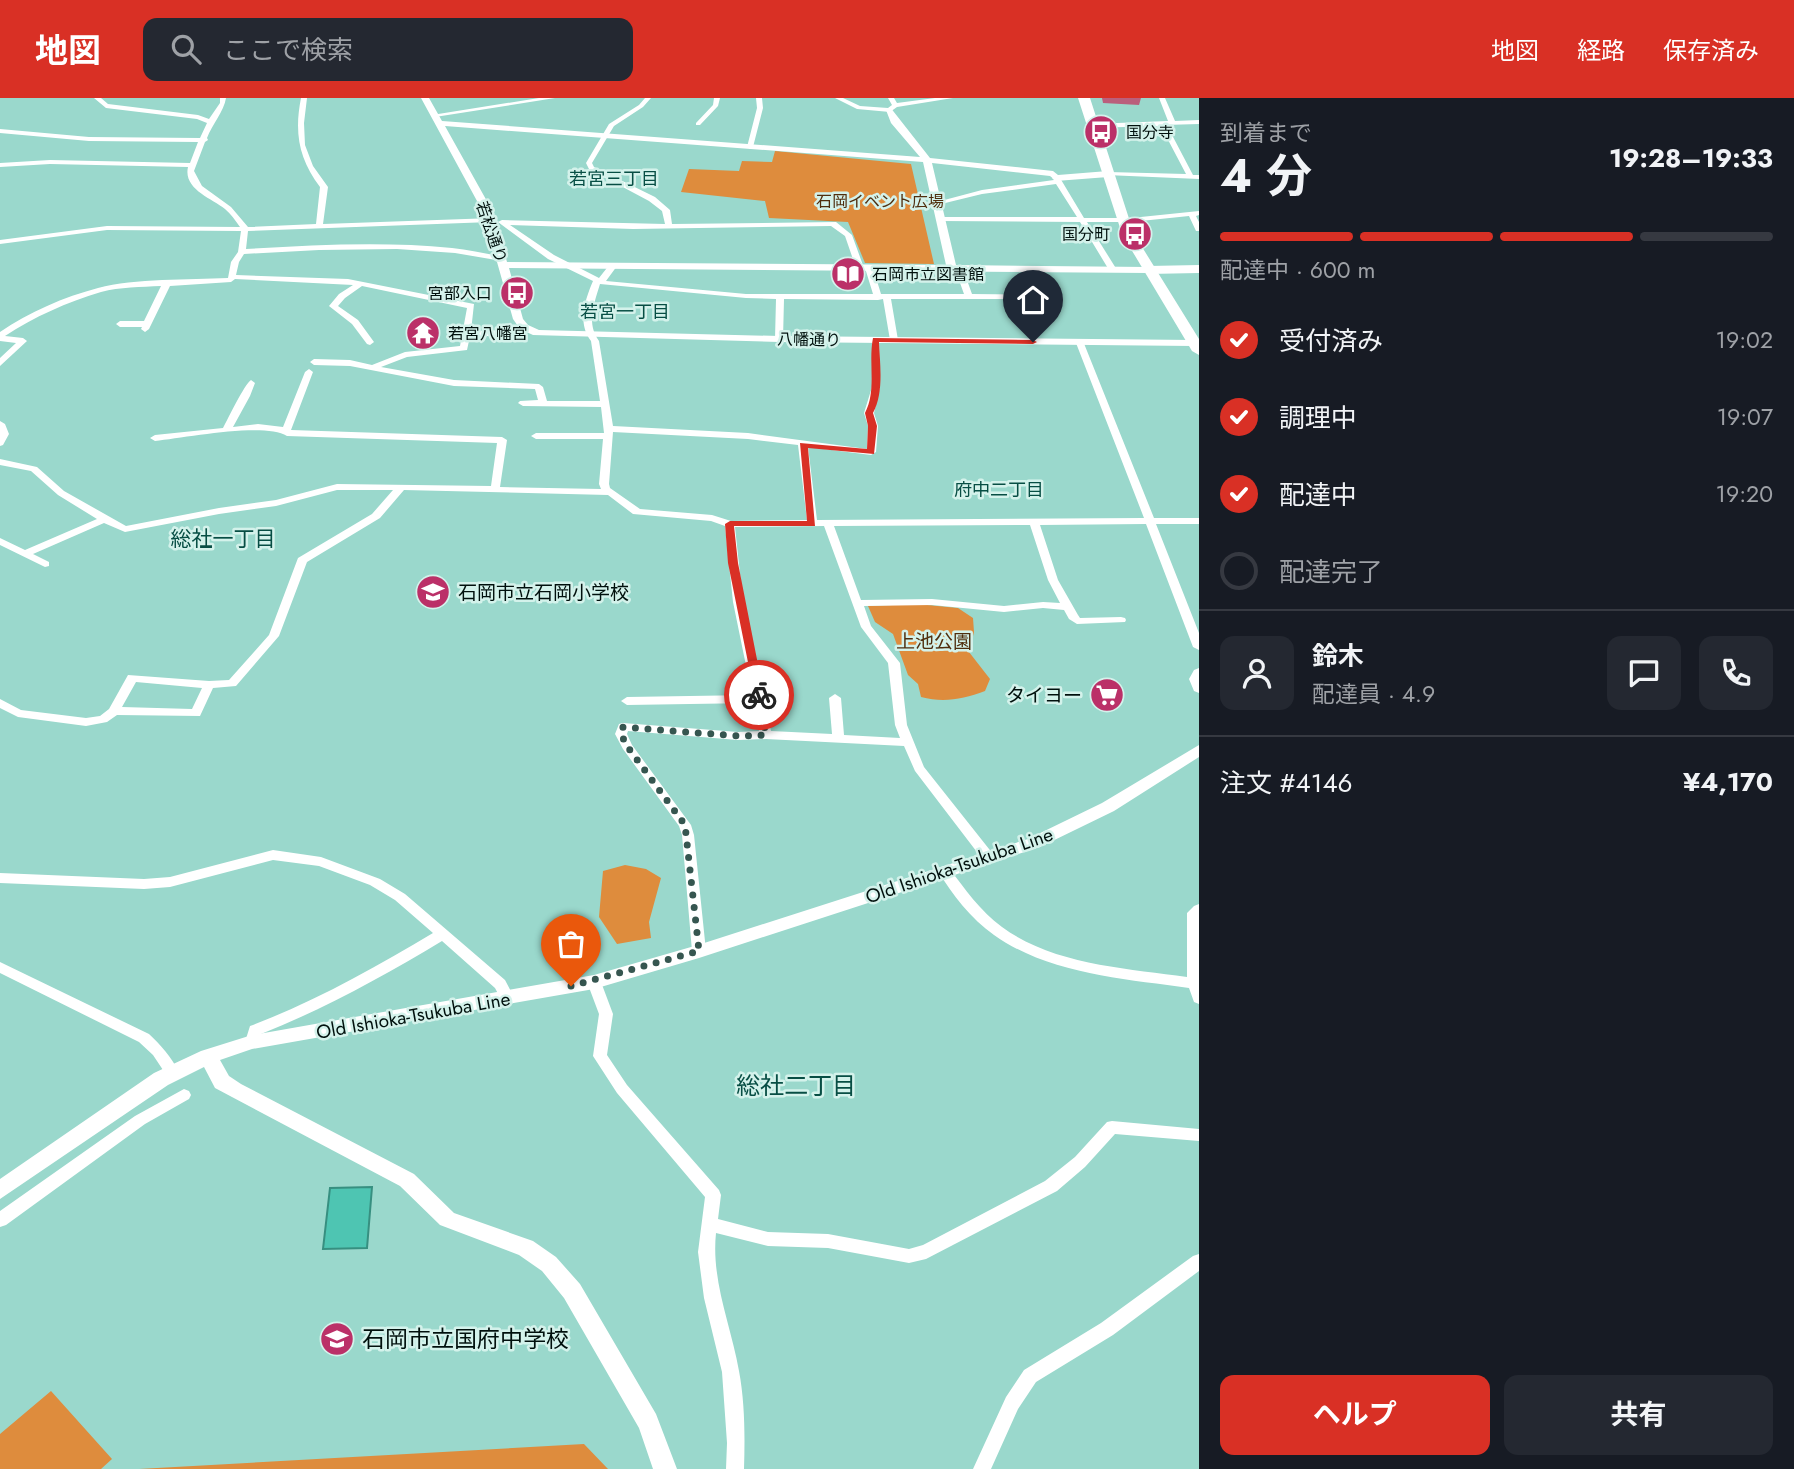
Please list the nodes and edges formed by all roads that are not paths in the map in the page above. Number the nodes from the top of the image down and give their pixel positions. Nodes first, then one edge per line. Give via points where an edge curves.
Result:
1 (97, 98) edge
2 (223, 98) edge
3 (304, 98) edge
4 (425, 98) edge
5 (552, 98) edge
6 (648, 98) edge
7 (717, 98) edge
8 (759, 98) edge
9 (838, 98) edge
10 (950, 98) edge
11 (1084, 98) edge
12 (1162, 98) edge
13 (508, 101) edge
14 (892, 104) edge
15 (437, 119) junction
16 (211, 122) junction
17 (1172, 122) junction
18 (1199, 122) edge
19 (698, 124) dead end
20 (1159, 124) junction
21 (1092, 126) junction
22 (0, 131) edge
23 (607, 135) junction
24 (205, 140) junction
25 (750, 147) junction
26 (926, 161) junction
27 (0, 165) edge
28 (194, 165) junction
29 (1108, 174) junction
30 (1190, 176) junction
31 (1199, 177) edge
32 (1057, 180) junction
33 (937, 203) junction
34 (1195, 213) edge
35 (940, 219) junction
36 (1082, 219) junction
37 (1123, 220) junction
38 (495, 222) junction
39 (319, 226) junction
40 (669, 227) junction
41 (245, 228) junction
42 (1199, 229) edge
43 (0, 242) edge
44 (242, 252) junction
45 (503, 262) junction
46 (567, 265) junction
47 (613, 266) junction
48 (865, 268) junction
49 (956, 269) junction
50 (1199, 269) edge
51 (1113, 270) junction
52 (1148, 270) junction
53 (233, 276) junction
54 (598, 281) junction
55 (361, 283) junction
56 (166, 285) junction
57 (780, 296) junction
58 (969, 297) junction
59 (1054, 297) dead end
60 (882, 298) junction
61 (120, 324) dead end
62 (531, 330) junction
63 (468, 334) junction
64 (594, 336) junction
65 (0, 337) edge
66 (779, 339) junction
67 (876, 340) junction
68 (894, 340) junction
69 (370, 342) dead end
70 (1080, 343) junction
71 (1197, 346) edge
72 (0, 363) edge
73 (312, 367) joint
74 (373, 368) junction
75 (251, 383) dead end
76 (523, 402) dead end
77 (544, 404) junction
78 (604, 404) junction
79 (0, 424) edge
80 (227, 429) junction
81 (286, 430) junction
82 (608, 433) junction
83 (536, 436) dead end
84 (155, 438) dead end
85 (0, 443) edge
86 (803, 445) junction
87 (0, 455) edge
88 (0, 462) edge
89 (23, 465) junction
90 (401, 487) junction
91 (495, 489) junction
92 (608, 492) junction
93 (104, 519) junction
94 (1034, 521) junction
95 (1199, 521) edge
96 (1152, 522) junction
97 (730, 524) junction
98 (812, 524) junction
99 (828, 524) junction
100 (0, 541) edge
101 (24, 554) junction
102 (45, 564) dead end
103 (858, 603) junction
104 (1068, 607) junction
105 (1121, 621) dead end
106 (1199, 647) edge
107 (1199, 673) edge
108 (209, 685) junction
109 (1199, 688) edge
110 (835, 698) dead end
111 (759, 699) junction
112 (627, 701) dead end
113 (0, 704) edge
114 (114, 711) junction
115 (766, 735) junction
116 (838, 739) junction
117 (907, 741) junction
118 (1199, 750) edge
119 (988, 857) junction
120 (944, 871) junction
121 (0, 877) edge
122 (1199, 909) edge
123 (443, 934) junction
124 (699, 951) junction
125 (0, 967) edge
126 (594, 982) junction
127 (1194, 983) junction
128 (1199, 998) edge
129 (508, 999) junction
130 (252, 1042) junction
131 (208, 1056) junction
132 (172, 1072) junction
133 (184, 1094) dead end
134 (1199, 1136) edge
135 (0, 1190) edge
136 (0, 1220) edge
137 (709, 1224) junction
138 (1199, 1261) edge
139 (665, 1469) edge
140 (735, 1469) edge
141 (982, 1469) edge

1 - 16 street via 106,106
2 - 16 street
3 - 39 street via 301,141 324,187
4 - 15 street, 若松通り
5 - 13 street
6 - 23 street via 611,125
7 - 19 street
8 - 25 street via 761,108
9 - 14 street via 859,108
10 - 14 street
11 - 21 highway
12 - 17 street
13 - 15 street
14 - 26 street via 894,121
15 - 23 street
15 - 38 street, 若松通り
16 - 24 street
17 - 18 street
17 - 20 street
20 - 21 street
20 - 30 street
21 - 29 highway
22 - 24 street via 89,139
23 - 25 street
23 - 40 street via 591,155 591,167 652,199 666,210
24 - 28 street
25 - 26 street
26 - 32 street via 1053,174
26 - 33 street
27 - 28 street
28 - 41 street via 190,171 195,184 230,209
29 - 30 street
29 - 32 street
29 - 37 highway
30 - 31 street
32 - 33 street
32 - 36 street
33 - 35 street
34 - 37 street
34 - 42 street
35 - 36 street
35 - 49 street
36 - 37 street
36 - 51 street
37 - 52 highway
38 - 39 street
38 - 40 street
38 - 45 street, 若松通り
38 - 46 street
39 - 41 street
40 - 48 street via 833,224 848,234
41 - 43 street via 107,229
41 - 44 street
44 - 45 street via 401,248 450,250
44 - 53 street via 234,262
45 - 46 street
45 - 62 street, 若松通り via 519,319
46 - 47 street
46 - 54 street
47 - 48 street
47 - 54 street
48 - 49 street
48 - 60 street
49 - 51 street
49 - 58 street
50 - 52 main road
51 - 52 street
52 - 71 highway
53 - 55 street
53 - 56 street via 219,282
54 - 57 street
54 - 64 street via 587,313 589,333
55 - 63 street via 470,304
55 - 69 street via 333,306 355,321
56 - 61 street via 146,326
56 - 65 street via 100,290 28,317
57 - 60 street
57 - 66 street
58 - 59 street
58 - 60 street
60 - 68 street
62 - 63 street, 八幡通り
62 - 64 street, 八幡通り
63 - 74 street via 464,348 397,356
64 - 66 street, 八幡通り
64 - 78 street
65 - 72 street via 23,341
66 - 67 street, 八幡通り
67 - 68 street, 八幡通り
67 - 86 street via 876,387 869,413 871,452
68 - 70 street, 八幡通り
70 - 71 street, 八幡通り
70 - 96 street
73 - 74 street via 350,363
73 - 81 street
74 - 77 street via 454,383 539,387
75 - 80 street
76 - 77 street
77 - 78 street
78 - 82 street
79 - 85 street via 4,434
80 - 81 street
80 - 84 street
81 - 91 street via 334,436 502,440
82 - 83 street
82 - 86 street via 725,434
82 - 92 street via 604,484
86 - 98 street
87 - 89 street
88 - 89 street
89 - 93 street
90 - 91 street
90 - 93 street via 337,487 276,503 125,529
90 - 108 street via 376,516 302,560 274,636 232,683
91 - 92 street
92 - 97 street via 637,512 712,518
93 - 101 street
94 - 96 street
94 - 99 street
94 - 104 street via 1053,580
95 - 96 street
96 - 106 street
97 - 98 street
97 - 111 street via 730,546
98 - 99 street
99 - 103 street
100 - 101 street
101 - 102 street
103 - 104 street
103 - 117 street via 866,627 894,663
104 - 105 street via 1077,621
107 - 109 street
108 - 114 street via 196,713
108 - 114 street via 132,678
110 - 116 street
111 - 112 street
111 - 115 street
113 - 114 street via 18,713 86,722
115 - 116 street
115 - 124 street via 623,727 627,746 685,825
116 - 117 street
117 - 119 street via 926,779
118 - 119 street, Old Ishioka-Tsukuba Line via 1074,825
119 - 120 street, Old Ishioka-Tsukuba Line
120 - 124 street, Old Ishioka-Tsukuba Line
120 - 127 street via 979,915 1035,950 1080,965
121 - 123 street via 170,882 273,855 321,862 375,882
122 - 127 street via 1194,912
123 - 129 street via 500,984
123 - 130 street via 294,1015 255,1030
124 - 126 street, Old Ishioka-Tsukuba Line
125 - 132 street via 144,1038
126 - 129 street, Old Ishioka-Tsukuba Line
126 - 137 street via 606,1014 600,1056 622,1089 713,1195
127 - 128 street
129 - 130 street, Old Ishioka-Tsukuba Line
130 - 131 street, Old Ishioka-Tsukuba Line
131 - 132 street, Old Ishioka-Tsukuba Line
131 - 139 street via 222,1082 234,1090 407,1180 447,1219 526,1248 549,1264 572,1291 648,1422
132 - 135 street, Old Ishioka-Tsukuba Line
133 - 136 street
134 - 137 street via 1112,1127 1051,1186 926,1252 909,1256 828,1241 768,1239
137 - 140 street via 706,1252 712,1298 731,1372
138 - 141 street via 1107,1329 1030,1376 1012,1403

